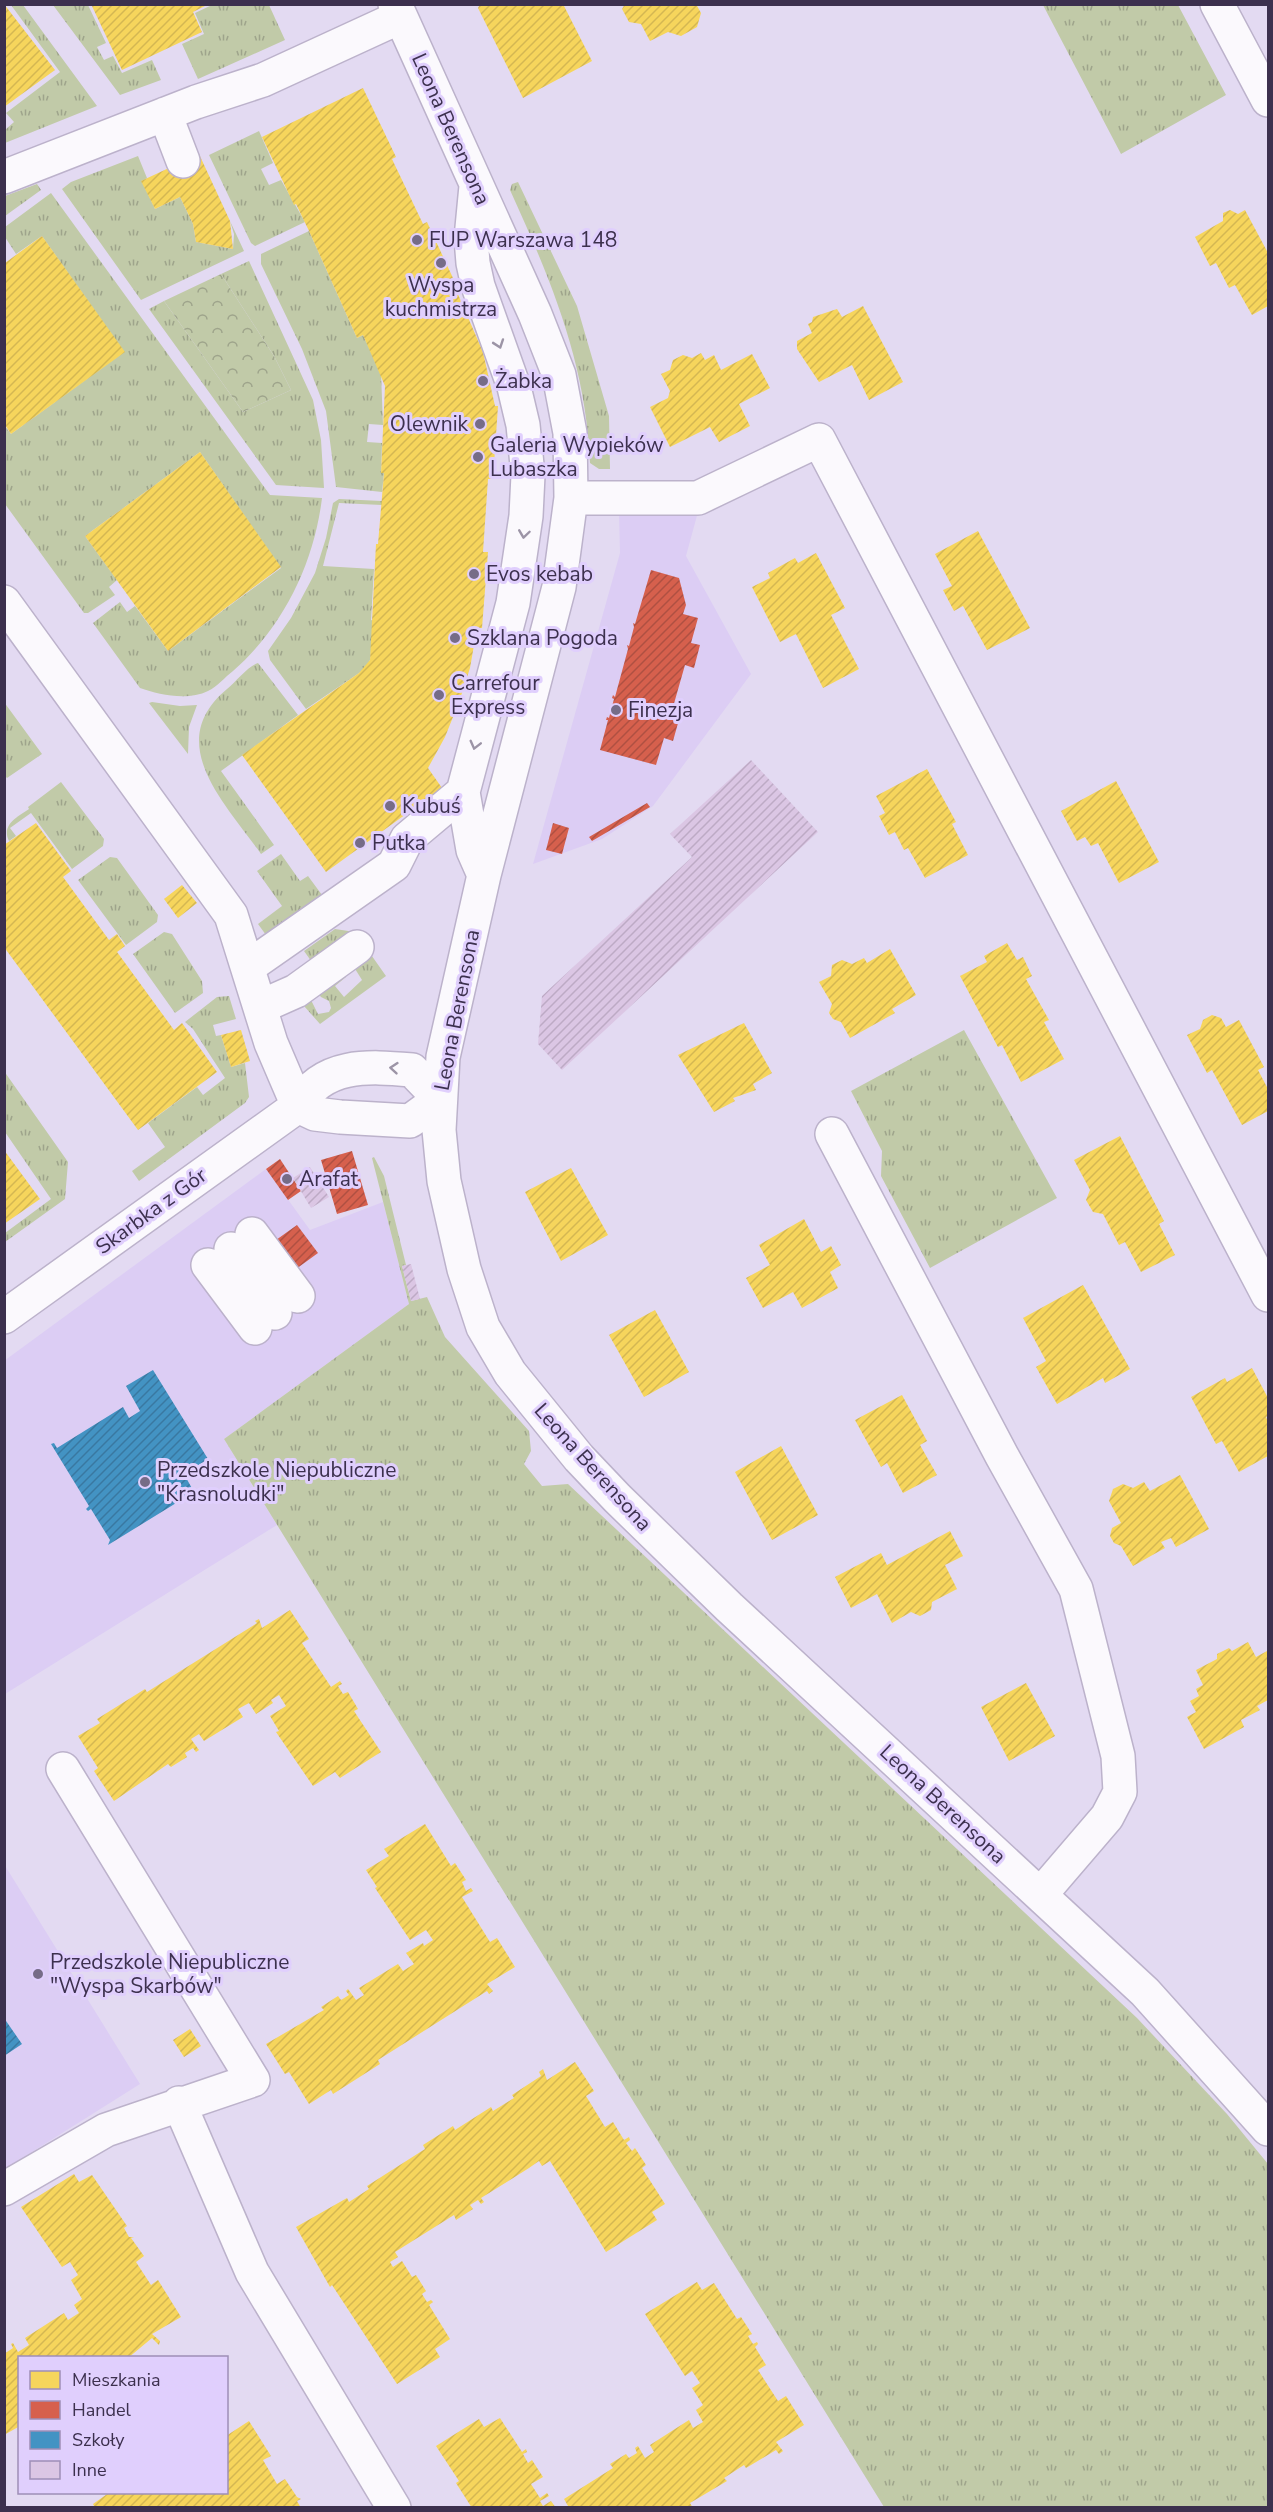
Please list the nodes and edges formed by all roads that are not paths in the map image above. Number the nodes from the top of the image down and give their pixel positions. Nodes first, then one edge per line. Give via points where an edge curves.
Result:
1 (1217, 4) edge
2 (398, 10) edge
3 (1269, 100) edge
4 (165, 114) junction
5 (183, 161) dead end
6 (4, 177) edge
7 (477, 184) junction
8 (571, 498) junction
9 (4, 602) edge
10 (463, 792) junction
11 (484, 875) junction
12 (357, 947) dead end
13 (248, 967) junction
14 (260, 1007) junction
15 (440, 1099) junction
16 (298, 1106) junction
17 (832, 1134) dead end
18 (230, 1249) joint
19 (1269, 1295) edge
20 (4, 1317) edge
21 (63, 1769) dead end
22 (1041, 1894) junction
23 (179, 2103) junction
24 (1269, 2129) edge
25 (4, 2189) edge
26 (394, 2508) edge

1 - 3 street
2 - 4 street via 263,80
2 - 7 street, Leona Berensona
4 - 5 street
4 - 6 street
7 - 8 street, Leona Berensona via 536,314 558,375 570,433
7 -> 10 street via 471,238 473,263 524,425 528,475 513,603
8 - 11 street, Leona Berensona via 559,587
8 - 19 street via 698,498 819,440
9 - 13 street via 231,915
10 - 11 street via 473,850
10 - 13 street via 407,839 394,864
11 - 15 street, Leona Berensona via 443,1057
12 - 14 street via 296,991
13 - 14 street
14 - 16 street
15 - 16 street via 410,1121 315,1114
15 -> 16 street, Skarbka z Gór via 412,1070 367,1066 341,1071 320,1081 305,1093
15 - 22 street, Leona Berensona via 444,1181 462,1258 483,1327 510,1372 616,1498
16 - 20 street, Skarbka z Gór
17 - 22 street via 1076,1589 1118,1756 1120,1792 1107,1817
18 - 18 street via 276,1312
21 - 23 street via 253,2080
22 - 24 street, Leona Berensona via 1145,1992
23 - 25 street via 106,2130
23 - 26 street via 252,2272

